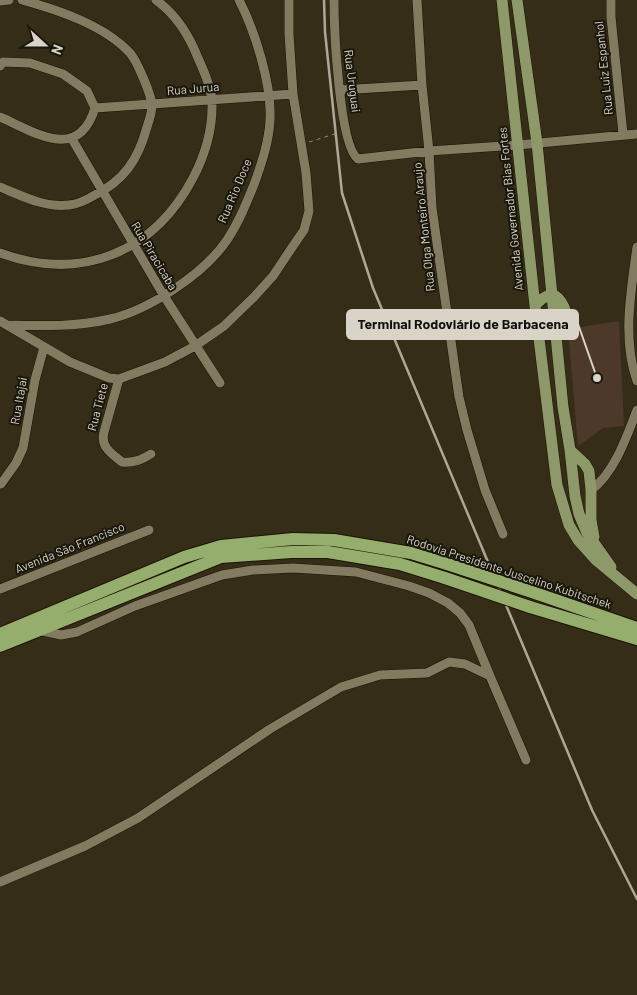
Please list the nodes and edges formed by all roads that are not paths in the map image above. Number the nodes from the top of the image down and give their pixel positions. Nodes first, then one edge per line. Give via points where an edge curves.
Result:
1 (9, 0) edge
2 (22, 0) edge
3 (156, 0) edge
4 (239, 0) edge
5 (289, 0) edge
6 (334, 0) edge
7 (417, 0) edge
8 (502, 0) edge
9 (518, 0) edge
10 (611, 0) edge
11 (0, 1) edge
12 (1, 62) edge
13 (422, 85) junction
14 (340, 90) junction
15 (293, 94) junction
16 (269, 95) junction
17 (212, 100) junction
18 (152, 105) junction
19 (95, 108) junction
20 (0, 117) edge
21 (623, 134) junction
22 (637, 134) edge
23 (72, 139) junction
24 (537, 143) junction
25 (518, 145) junction
26 (429, 151) junction
27 (0, 187) edge
28 (103, 192) junction
29 (133, 245) junction
30 (637, 248) edge
31 (0, 253) edge
32 (553, 294) junction
33 (164, 296) junction
34 (535, 306) junction
35 (4, 323) edge
36 (195, 346) junction
37 (44, 347) junction
38 (119, 379) junction
39 (637, 381) edge
40 (220, 383) dead end
41 (637, 410) edge
42 (570, 450) junction
43 (151, 454) dead end
44 (1, 484) edge
45 (557, 485) junction
46 (591, 490) junction
47 (575, 496) junction
48 (149, 530) dead end
49 (503, 534) dead end
50 (595, 546) junction
51 (0, 589) edge
52 (636, 594) edge
53 (637, 628) edge
54 (38, 630) junction
55 (0, 634) edge
56 (637, 639) edge
57 (0, 646) edge
58 (490, 676) junction
59 (526, 760) dead end
60 (0, 882) edge

1 - 11 street
2 - 18 street via 76,18 119,43 135,60
3 - 17 street via 184,28 206,76
4 - 16 street, Rua Rio Doce via 250,22
5 - 15 street
6 - 14 street, Rua Uruguai
7 - 13 street, Rua Olga Monteiro Araujo
8 - 25 main road, Avenida Governador Bias Fortes
9 - 24 main road, Avenida Governador Bias Fortes
10 - 21 street, Rua Luiz Espanhol
12 - 19 street via 30,63 63,74 87,90
13 - 14 street
13 - 26 street, Rua Olga Monteiro Araujo
14 - 26 street, Rua Uruguai via 355,157 360,160
15 - 16 street, Rua Jurua
15 - 36 street via 306,173 309,211 304,230 272,276 239,312
16 - 17 street, Rua Jurua
16 - 33 street, Rua Rio Doce via 270,120 262,163 238,220 213,257
17 - 18 street, Rua Jurua
17 - 29 street via 206,143 188,188 161,223
18 - 19 street, Rua Jurua
18 - 28 street via 145,136 132,164 116,183
19 - 23 street via 85,128
20 - 23 street via 47,138
21 - 22 street
21 - 24 street
23 - 28 street, Rua Piracicaba
24 - 25 street
24 - 32 main road, Avenida Governador Bias Fortes
25 - 26 street
25 - 34 main road, Avenida Governador Bias Fortes
26 - 49 street, Rua Olga Monteiro Araujo via 432,208 459,397 485,490
27 - 28 street via 52,205 79,204
28 - 29 street, Rua Piracicaba
29 - 31 street via 104,258 55,265 28,262
29 - 33 street, Rua Piracicaba
30 - 39 street via 628,330
32 - 34 main road via 542,298
32 - 42 main road, Avenida Governador Bias Fortes
33 - 35 street, Rua Rio Doce via 142,308 89,324
33 - 36 street, Rua Piracicaba
34 - 45 main road, Avenida Governador Bias Fortes
35 - 37 street
36 - 38 street via 165,362
36 - 40 street, Rua Piracicaba
37 - 38 street via 70,362
37 - 44 street, Rua Itajai via 23,448
38 - 43 street, Rua Tiete via 103,441 122,462 142,460
41 - 46 street via 609,471
42 - 46 main road via 589,471
42 - 47 main road, Avenida Governador Bias Fortes
45 - 47 main road via 568,495
45 - 52 main road, Avenida Governador Bias Fortes via 569,525 578,540
46 - 47 main road
46 - 50 main road via 590,520
47 - 50 main road, Avenida Governador Bias Fortes via 583,523
48 - 51 street, Avenida São Francisco
50 - 52 main road, Avenida Governador Bias Fortes
53 - 55 highway, Rodovia Presidente Juscelino Kubitschek, bridge via 411,553 334,540 293,539 220,546 184,557
54 - 56 highway, Rodovia Presidente Juscelino Kubitschek, bridge via 221,557 328,552 400,564
54 - 57 highway, Rodovia Presidente Juscelino Kubitschek
54 - 58 street via 61,635 77,632 135,606 222,575 292,568 356,572 409,586 448,603 469,625
58 - 59 street
58 - 60 street via 465,664 449,662 427,673 380,675 340,687 270,728 138,818 85,846

